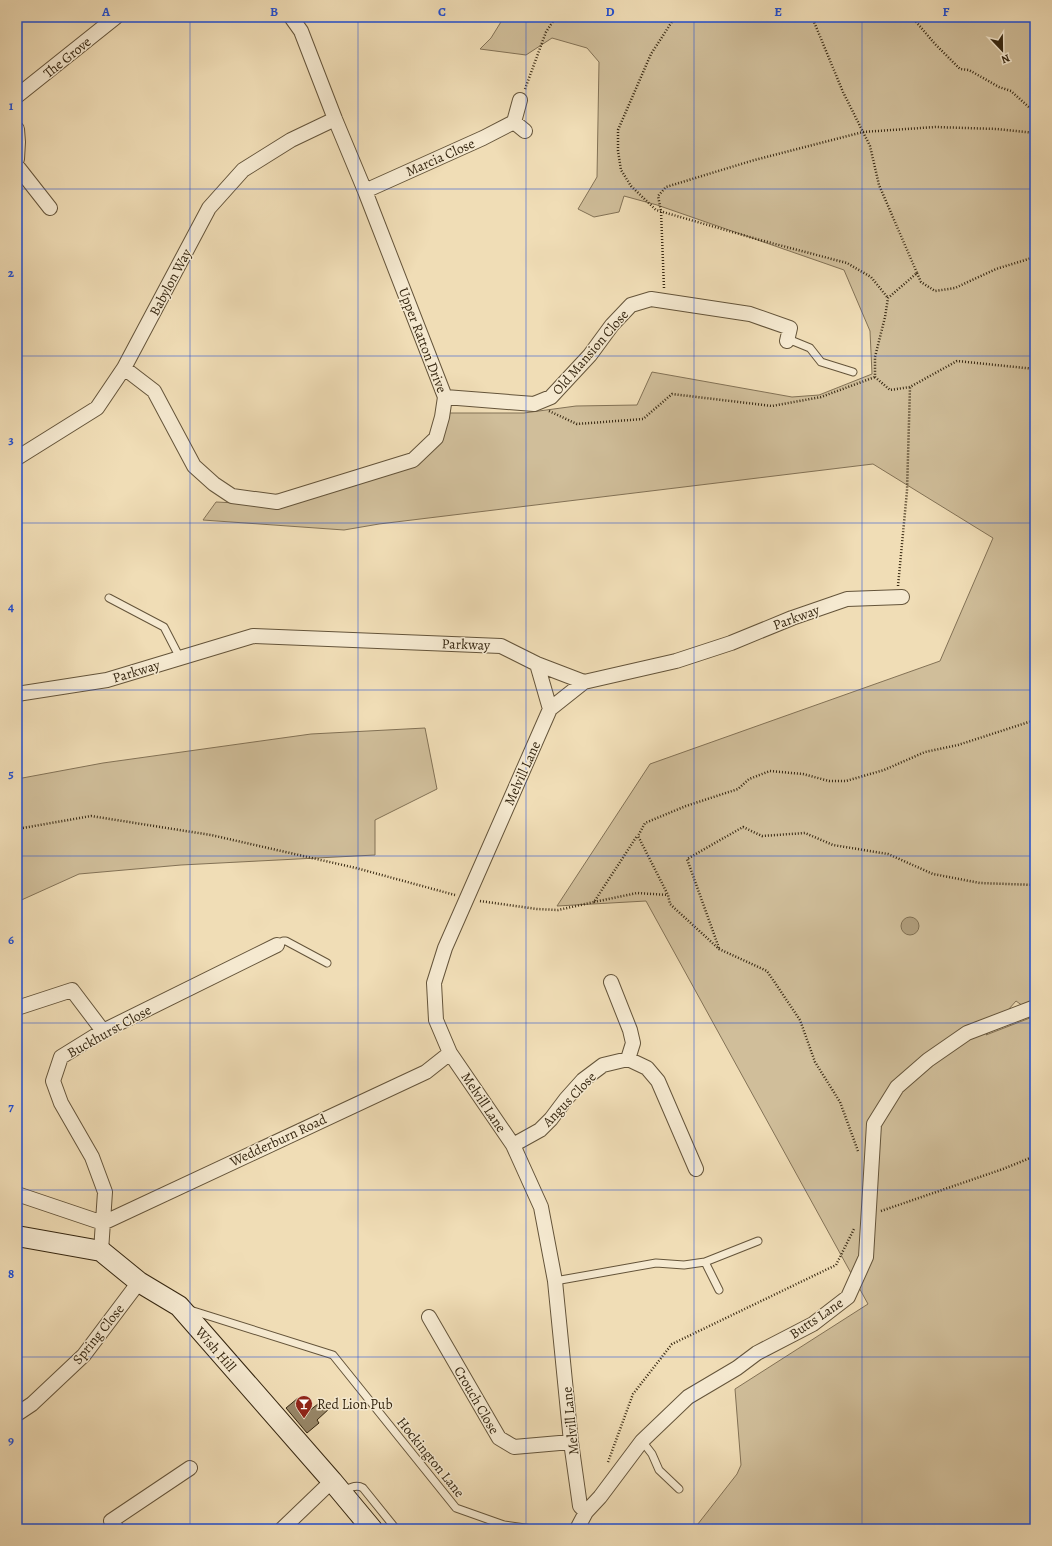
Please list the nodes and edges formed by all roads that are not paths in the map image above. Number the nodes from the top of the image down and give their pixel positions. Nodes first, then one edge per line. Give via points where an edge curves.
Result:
1 (116, 17) edge
2 (291, 17) edge
3 (17, 96) edge
4 (520, 100) road end
5 (335, 119) junction
6 (514, 122) junction
7 (17, 129) edge
8 (525, 132) dead end
9 (17, 159) edge
10 (17, 166) edge
11 (366, 191) junction
12 (50, 208) dead end
13 (787, 340) joint
14 (124, 368) junction
15 (853, 372) dead end
16 (445, 397) junction
17 (17, 458) edge
18 (900, 597) road end
19 (109, 598) dead end
20 (180, 658) junction
21 (536, 664) junction
22 (584, 682) junction
23 (17, 694) edge
24 (550, 709) junction
25 (277, 945) joint
26 (327, 963) dead end
27 (611, 982) dead end
28 (1035, 1007) edge
29 (17, 1008) edge
30 (103, 1031) junction
31 (450, 1053) junction
32 (628, 1059) junction
33 (513, 1145) junction
34 (696, 1169) dead end
35 (17, 1194) edge
36 (103, 1223) junction
37 (17, 1236) edge
38 (758, 1241) dead end
39 (101, 1251) junction
40 (705, 1262) junction
41 (555, 1281) junction
42 (139, 1282) junction
43 (719, 1290) dead end
44 (179, 1306) junction
45 (429, 1317) dead end
46 (17, 1414) edge
47 (642, 1441) junction
48 (571, 1442) junction
49 (190, 1468) dead end
50 (337, 1486) junction
51 (680, 1489) dead end
52 (586, 1512) junction
53 (117, 1529) edge
54 (282, 1529) edge
55 (372, 1529) edge
56 (396, 1529) edge
57 (532, 1529) edge
58 (577, 1529) edge

1 - 3 street, The Grove
2 - 5 street, Upper Ratton Drive via 301,31
4 - 6 street
5 - 11 street, Upper Ratton Drive
5 - 14 street, Babylon Way via 291,140 243,170 209,208
6 - 8 street
6 - 11 street, Marcia Close
7 - 9 street
10 - 12 street
11 - 16 street, Upper Ratton Drive
13 - 15 lane via 810,348 822,362
13 - 16 street, Old Mansion Close via 790,328 750,314 651,299 631,305 552,397 534,404
14 - 16 street, Upper Ratton Drive via 154,391 194,466 214,484 232,496 277,502 413,460 436,438
14 - 17 street, Babylon Way via 97,408
18 - 22 street, Parkway via 847,599 676,661
19 - 20 lane via 164,627
20 - 21 street, Parkway via 253,636 501,646
20 - 23 street, Parkway via 108,680
21 - 22 street, Parkway
21 - 24 street
22 - 24 street
24 - 31 street, Melvill Lane via 445,948 434,982 436,1020
25 - 26 lane via 286,941
25 - 30 street, Buckhurst Close
27 - 32 street via 633,1043
28 - 47 street, Butts Lane via 967,1033 928,1060 897,1087 874,1124 866,1257 848,1297 813,1324 757,1354 688,1397
29 - 30 street via 72,990
30 - 36 street, Buckhurst Close via 62,1057 53,1081 61,1103 92,1157 105,1192
31 - 33 street, Melvill Lane
31 - 36 street, Wedderburn Road via 426,1072
32 - 33 street, Angus Close via 603,1066 583,1080 540,1130
32 - 34 street via 647,1068 658,1081
33 - 41 street, Melvill Lane via 541,1207
35 - 36 street
36 - 39 street, Buckhurst Close
37 - 39 street, Wish Hill
38 - 40 lane
39 - 42 street, Wish Hill
40 - 41 lane via 684,1266 656,1263
40 - 43 lane
41 - 48 street, Melvill Lane
42 - 44 street, Wish Hill
42 - 46 street, Spring Close via 84,1355 32,1404
44 - 50 street, Wish Hill
44 - 57 lane, Hockington Lane via 333,1355 456,1508 504,1525
45 - 48 street, Crouch Close via 499,1438 514,1447
47 - 51 lane via 652,1454 659,1470
47 - 52 street, Butts Lane
48 - 52 street, Melvill Lane via 580,1506
49 - 53 street via 111,1521
50 - 54 street
50 - 55 street, Wish Hill
50 - 56 lane via 363,1488
52 - 58 street, Butts Lane

